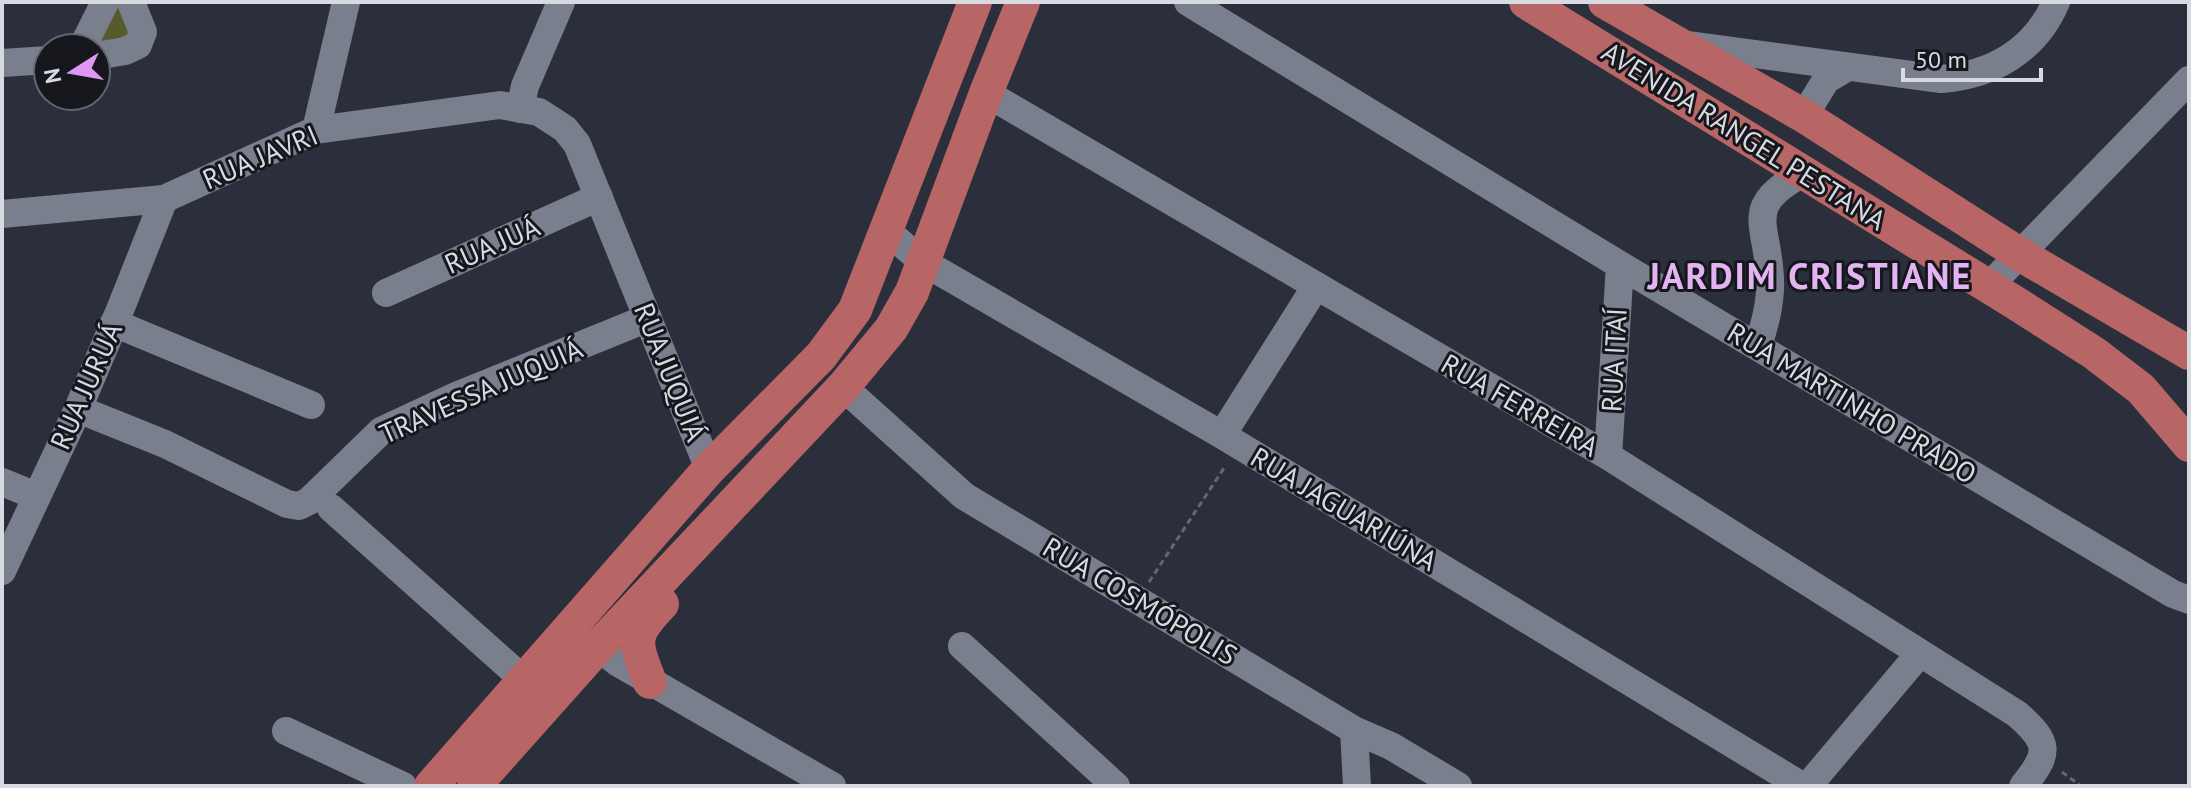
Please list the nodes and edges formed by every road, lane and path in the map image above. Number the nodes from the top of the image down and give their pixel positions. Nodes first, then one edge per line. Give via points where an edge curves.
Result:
1 (105, 2) edge
2 (131, 2) edge
3 (346, 2) edge
4 (561, 2) edge
5 (975, 2) edge
6 (1023, 2) edge
7 (1188, 2) edge
8 (1528, 2) edge
9 (1605, 2) edge
10 (2056, 2) edge
11 (90, 32) edge
12 (1681, 44) junction
13 (112, 53) edge
14 (32, 61) edge
15 (2, 63) edge
16 (1848, 67) junction
17 (2189, 80) edge
18 (986, 93) junction
19 (520, 109) junction
20 (1804, 116) junction
21 (316, 130) junction
22 (1803, 173) junction
23 (599, 197) junction
24 (164, 199) junction
25 (2, 214) edge
26 (887, 231) junction
27 (2021, 255) junction
28 (923, 262) junction
29 (1620, 265) junction
30 (1316, 286) junction
31 (1989, 286) junction
32 (386, 293) dead end
33 (648, 318) junction
34 (114, 323) junction
35 (1758, 346) junction
36 (2189, 353) edge
37 (843, 387) junction
38 (311, 405) dead end
39 (78, 409) junction
40 (1230, 440) junction
41 (2189, 445) edge
42 (1608, 456) junction
43 (709, 469) junction
44 (2, 482) edge
45 (36, 496) junction
46 (331, 508) dead end
47 (710, 529) junction
48 (2, 571) edge
49 (596, 595) junction
50 (1137, 600) junction
51 (2189, 600) edge
52 (962, 646) dead end
53 (598, 647) junction
54 (1920, 653) junction
55 (523, 679) junction
56 (650, 682) junction
57 (1354, 730) junction
58 (286, 731) dead end
59 (2068, 777) dead end
60 (403, 786) edge
61 (431, 786) edge
62 (474, 786) edge
63 (832, 786) edge
64 (1116, 786) edge
65 (1357, 786) edge
66 (1458, 786) edge
67 (1805, 786) edge
68 (2023, 786) edge
69 (2081, 786) edge

1 - 11 street
2 - 13 street via 143,32 138,45
3 - 21 street
4 - 19 street
5 - 26 main road
6 - 18 main road
7 - 29 street, RUA MARTINHO PRADO
8 - 22 main road, AVENIDA RANGEL PESTANA
9 - 12 main road, AVENIDA RANGEL PESTANA
10 - 16 street via 2034,38 1984,72 1941,79
12 - 16 street
12 - 20 main road, AVENIDA RANGEL PESTANA
14 - 15 street
16 - 20 street via 1826,80
17 - 27 street
18 - 28 main road
18 - 30 street, RUA FERREIRA
19 - 21 street, RUA JAVRI via 500,105
19 - 23 street, RUA JUQUIÁ via 539,112 565,129 577,144
20 - 27 main road, AVENIDA RANGEL PESTANA
21 - 24 street, RUA JAVRI
22 - 31 main road, AVENIDA RANGEL PESTANA
22 - 35 street via 1787,181 1763,206 1770,277
23 - 32 street, RUA JUÁ
23 - 33 street, RUA JUQUIÁ
24 - 25 street, RUA JAVRI
24 - 34 street, RUA JURUÁ
26 - 28 street, RUA JAGUARIÚNA
26 - 43 main road via 855,310 839,334
27 - 31 street
27 - 36 main road, AVENIDA RANGEL PESTANA
28 - 37 main road via 903,311
28 - 40 street, RUA JAGUARIÚNA
29 - 35 street, RUA MARTINHO PRADO
29 - 42 street, RUA ITAÍ
30 - 40 street
30 - 42 street, RUA FERREIRA
31 - 41 main road, AVENIDA RANGEL PESTANA via 2141,389
33 - 39 street, TRAVESSA JUQUIÁ via 381,431 299,506
33 - 43 street, RUA JUQUIÁ
34 - 38 street
34 - 39 street, RUA JURUÁ
35 - 51 street, RUA MARTINHO PRADO
37 - 47 main road
37 - 50 street, RUA COSMÓPOLIS via 964,496
39 - 45 street, RUA JURUÁ
40 - 50 path
40 - 67 street, RUA JAGUARIÚNA
42 - 54 street, RUA FERREIRA
43 - 47 main road via 717,499
43 - 49 main road, RUA JUQUIÁ
44 - 45 street
45 - 48 street, RUA JURUÁ
46 - 55 street
47 - 53 main road
47 - 56 main road via 685,580 640,628 639,654
49 - 53 main road via 588,620
49 - 55 main road, RUA JUQUIÁ
50 - 57 street, RUA COSMÓPOLIS
52 - 64 street
53 - 56 street
53 - 62 main road
54 - 67 street
54 - 68 street, RUA FERREIRA via 2017,714 2040,739 2043,759
55 - 61 main road, RUA JUQUIÁ
56 - 63 street
57 - 65 street
57 - 66 street, RUA COSMÓPOLIS
58 - 60 street
59 - 69 path

